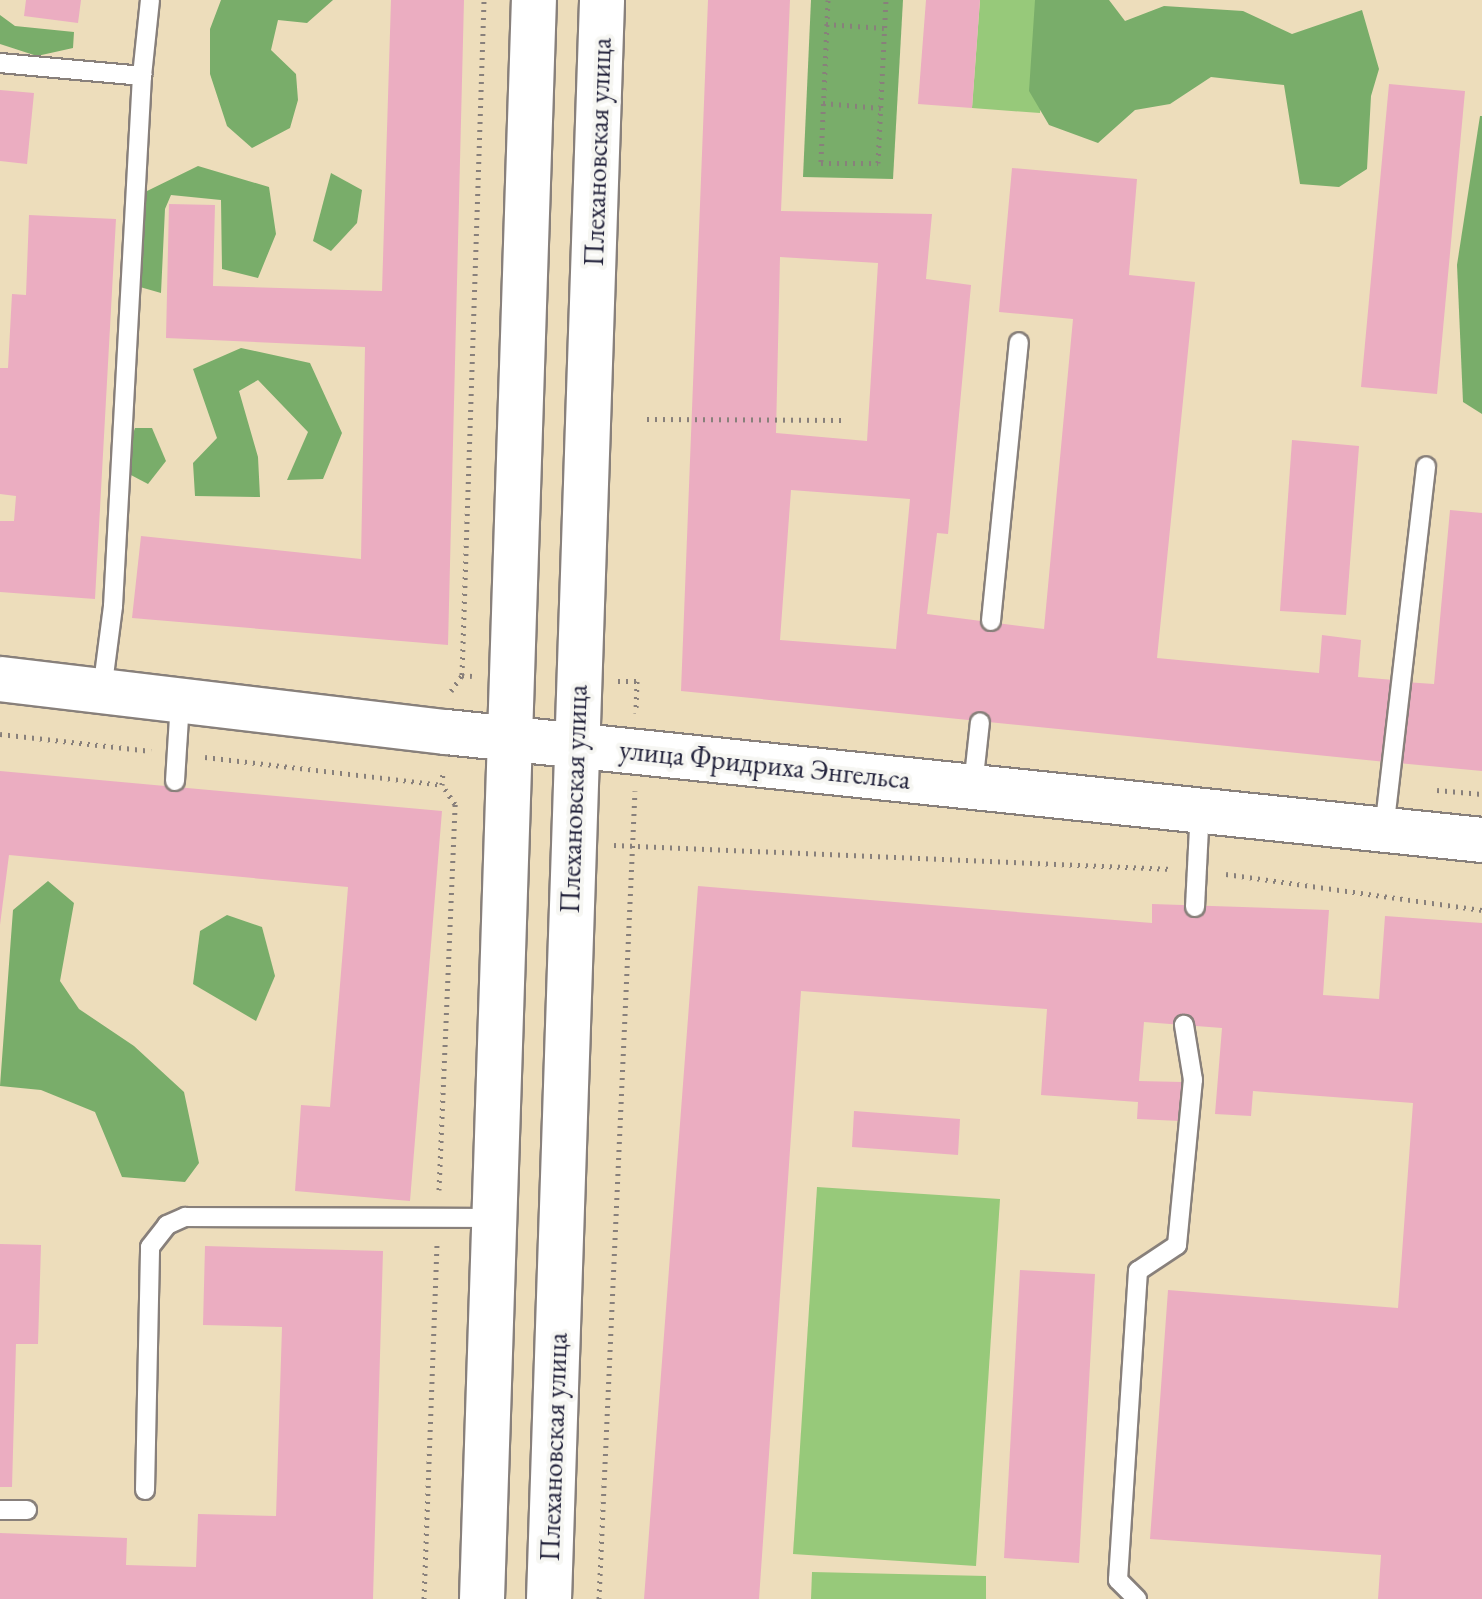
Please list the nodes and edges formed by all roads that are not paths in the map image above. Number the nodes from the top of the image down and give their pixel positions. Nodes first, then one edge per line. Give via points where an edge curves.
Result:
1 (150, 0) edge
2 (534, 0) edge
3 (602, 0) edge
4 (0, 63) edge
5 (142, 76) junction
6 (1019, 342) dead end
7 (1426, 466) dead end
8 (991, 621) dead end
9 (0, 679) edge
10 (102, 691) junction
11 (180, 701) junction
12 (980, 722) dead end
13 (510, 738) junction
14 (577, 744) junction
15 (175, 781) dead end
16 (973, 786) junction
17 (1200, 809) junction
18 (1384, 830) junction
19 (1482, 840) edge
20 (1195, 907) dead end
21 (1184, 1025) dead end
22 (495, 1218) junction
23 (145, 1490) dead end
24 (0, 1510) edge
25 (27, 1510) dead end
26 (482, 1599) edge
27 (549, 1599) edge
28 (1137, 1599) edge

1 - 5 lane
2 - 13 main road
3 - 14 main road, Плехановская улица
4 - 5 lane
5 - 10 lane via 114,590
6 - 8 lane
7 - 18 lane
9 - 10 main road, улица Фридриха Энгельса
10 - 11 main road, улица Фридриха Энгельса
11 - 13 main road, улица Фридриха Энгельса
11 - 15 lane
12 - 16 lane
13 - 14 main road, улица Фридриха Энгельса
13 - 22 main road
14 - 16 main road, улица Фридриха Энгельса
14 - 27 main road, Плехановская улица
16 - 17 main road, улица Фридриха Энгельса
17 - 18 main road, улица Фридриха Энгельса
17 - 20 lane
18 - 19 main road, улица Фридриха Энгельса
21 - 28 lane via 1193,1080 1177,1245 1138,1271 1118,1580
22 - 23 lane via 185,1217 167,1225 150,1247
22 - 26 main road
24 - 25 lane

